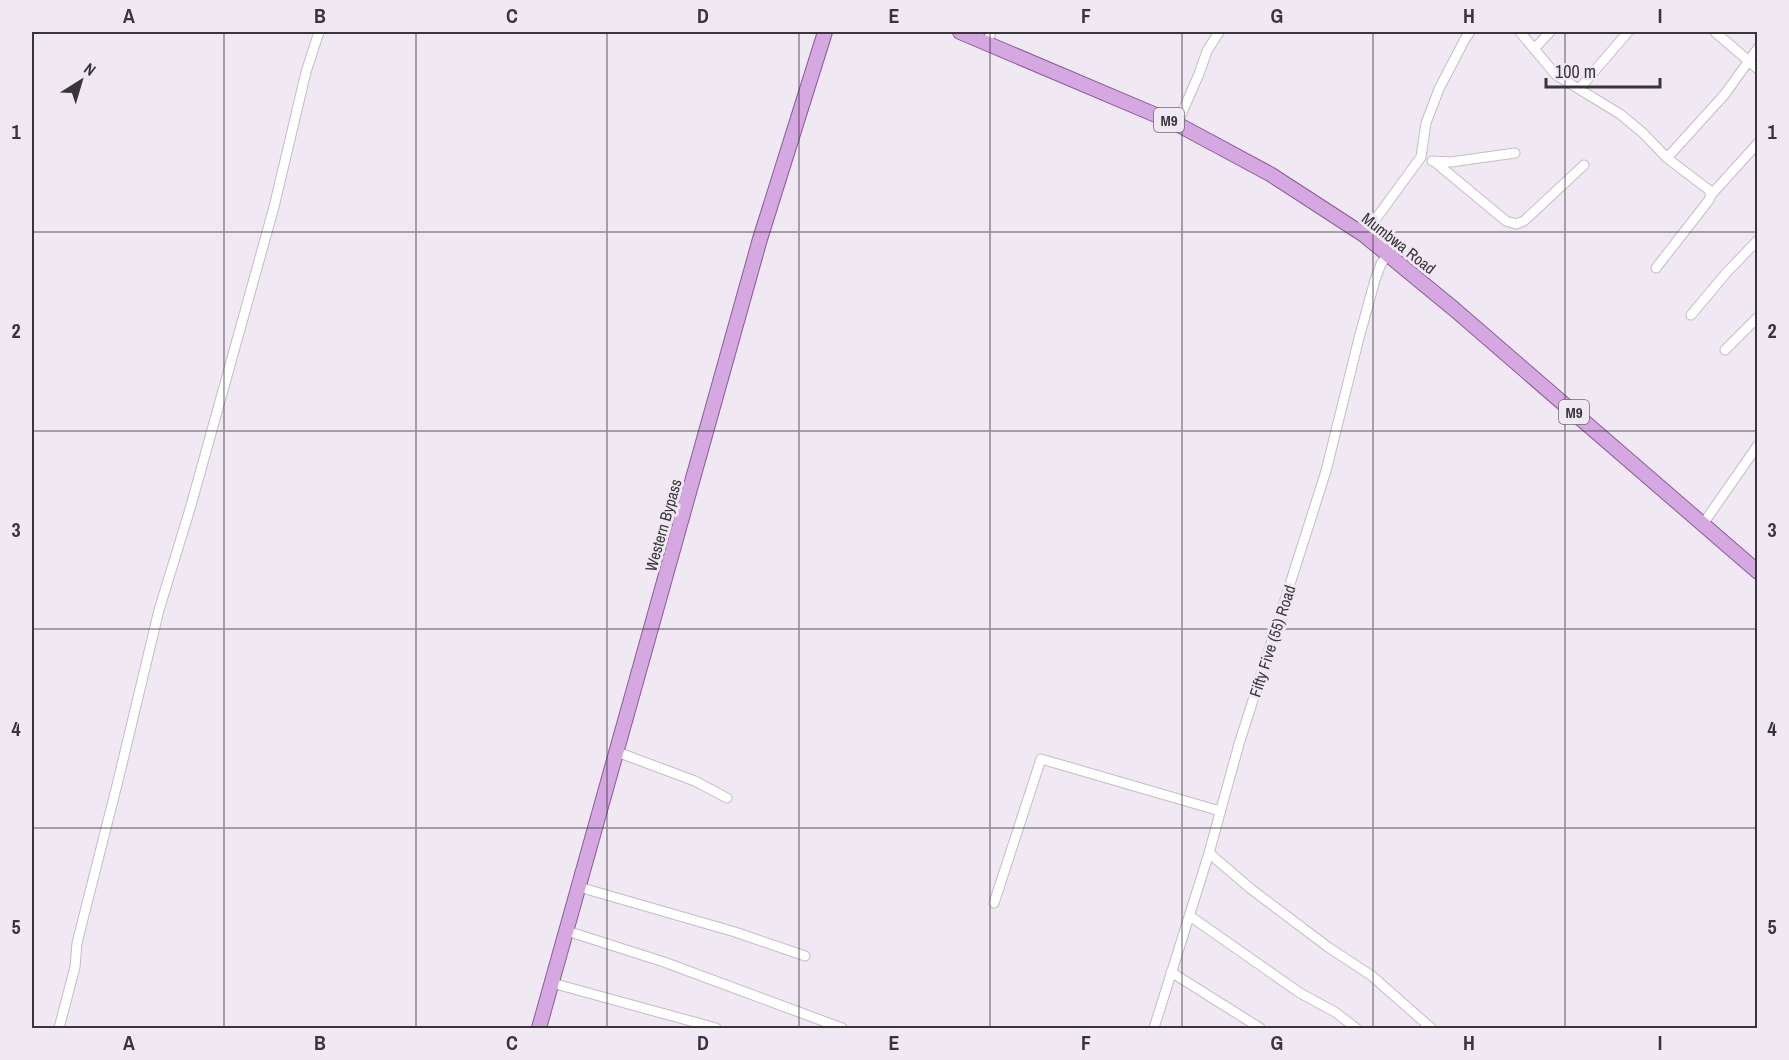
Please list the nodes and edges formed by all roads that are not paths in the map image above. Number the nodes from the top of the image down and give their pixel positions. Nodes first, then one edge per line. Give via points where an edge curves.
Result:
1 (319, 32) edge
2 (825, 32) edge
3 (960, 32) edge
4 (1219, 32) edge
5 (1470, 32) edge
6 (1520, 32) edge
7 (1550, 32) edge
8 (1628, 32) edge
9 (1715, 32) edge
10 (989, 37) edge
11 (1758, 48) edge
12 (1534, 49) junction
13 (1748, 60) junction
14 (1758, 69) edge
15 (1579, 89) junction
16 (1177, 124) junction
17 (1758, 143) edge
18 (1515, 153) dead end
19 (1421, 157) junction
20 (1667, 158) junction
21 (1435, 162) junction
22 (1584, 165) dead end
23 (1711, 195) junction
24 (1364, 235) junction
25 (1758, 240) edge
26 (1388, 254) junction
27 (1656, 268) dead end
28 (1691, 315) dead end
29 (1758, 317) edge
30 (1725, 350) dead end
31 (1758, 445) edge
32 (1703, 524) junction
33 (1758, 572) edge
34 (617, 752) junction
35 (728, 798) dead end
36 (1220, 811) junction
37 (1209, 853) junction
38 (579, 887) junction
39 (994, 903) dead end
40 (1190, 916) junction
41 (567, 931) junction
42 (805, 957) dead end
43 (1171, 972) junction
44 (552, 984) junction
45 (59, 1029) edge
46 (539, 1029) edge
47 (716, 1029) edge
48 (842, 1029) edge
49 (1154, 1029) edge
50 (1260, 1029) edge
51 (1356, 1029) edge
52 (1431, 1029) edge

1 - 45 street via 274,207 159,610 81,923 75,967
2 - 34 main road, Western Bypass via 757,250
3 - 10 main road, Mumbwa Road / M9
4 - 16 street via 1207,51
5 - 19 street via 1426,123
6 - 12 street
7 - 12 street
8 - 15 street
9 - 13 street
10 - 16 main road, Mumbwa Road / M9
11 - 13 street
12 - 15 street via 1557,75
13 - 14 street
13 - 20 street via 1725,93
15 - 20 street via 1620,114
16 - 24 main road, Mumbwa Road / M9 via 1270,174
17 - 23 street
18 - 21 street
19 - 21 street
19 - 24 street
20 - 23 street
21 - 22 street via 1506,221 1516,224
23 - 27 street
24 - 26 main road, Mumbwa Road / M9
25 - 28 street
26 - 32 main road, Mumbwa Road / M9
26 - 36 street, Fifty Five (55) Road via 1375,280 1326,471
29 - 30 street
31 - 32 street
32 - 33 main road, Mumbwa Road / M9
34 - 35 street via 695,781
34 - 38 main road, Western Bypass
36 - 37 street, Fifty Five (55) Road
36 - 39 street via 1041,759
37 - 40 street, Fifty Five (55) Road
37 - 52 street via 1251,889 1372,976
38 - 41 main road, Western Bypass
38 - 42 street via 735,932
40 - 43 street, Fifty Five (55) Road
40 - 51 street
41 - 44 main road, Western Bypass
41 - 48 street via 664,962
43 - 49 street, Fifty Five (55) Road
43 - 50 street
44 - 46 main road, Western Bypass
44 - 47 street

